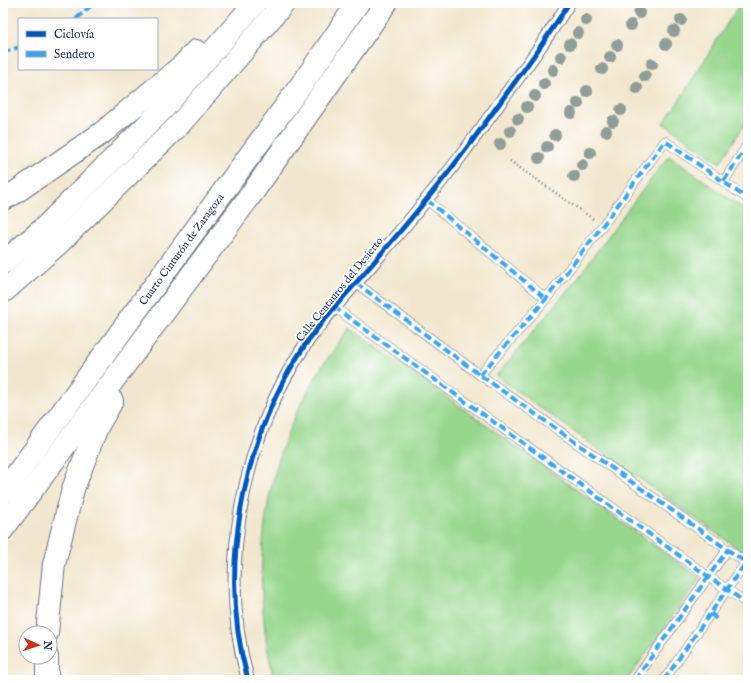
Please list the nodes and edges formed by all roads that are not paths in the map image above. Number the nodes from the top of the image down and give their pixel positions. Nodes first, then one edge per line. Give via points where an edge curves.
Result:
1 (240, 3) edge
2 (255, 3) edge
3 (284, 3) edge
4 (358, 3) edge
5 (386, 3) edge
6 (569, 3) edge
7 (748, 144) edge
8 (724, 182) junction
9 (3, 199) edge
10 (748, 199) edge
11 (427, 200) junction
12 (3, 263) edge
13 (356, 283) junction
14 (3, 292) edge
15 (546, 299) junction
16 (334, 307) junction
17 (151, 329) junction
18 (480, 375) junction
19 (3, 493) edge
20 (3, 529) edge
21 (728, 549) junction
22 (747, 563) edge
23 (709, 577) junction
24 (727, 590) junction
25 (748, 604) edge
26 (48, 625) edge
27 (47, 665) edge
28 (47, 680) edge
29 (248, 680) edge
30 (635, 680) edge
31 (664, 680) edge

1 - 9 highway via 183,65 108,128
2 - 12 highway via 163,109 44,228
3 - 14 highway via 180,124 58,244
4 - 19 highway, Cuarto Cinturón de Zaragoza via 304,81
5 - 17 highway via 253,192
6 - 11 street, Calle Centauros del Desierto via 468,147
7 - 8 street
8 - 10 street
8 - 15 street via 665,141
11 - 13 street, Calle Centauros del Desierto
11 - 15 street
13 - 16 street, Calle Centauros del Desierto
13 - 18 street
15 - 18 street
16 - 23 street
16 - 29 street, Calle Centauros del Desierto via 304,346 287,374 275,397 251,462 237,536 235,570 240,643
17 - 20 highway
17 - 26 highway via 97,427 74,489 54,564
18 - 21 street
21 - 22 street
21 - 23 street
22 - 24 street
23 - 24 street
23 - 30 street
24 - 25 street
24 - 31 street via 714,616
27 - 28 highway

